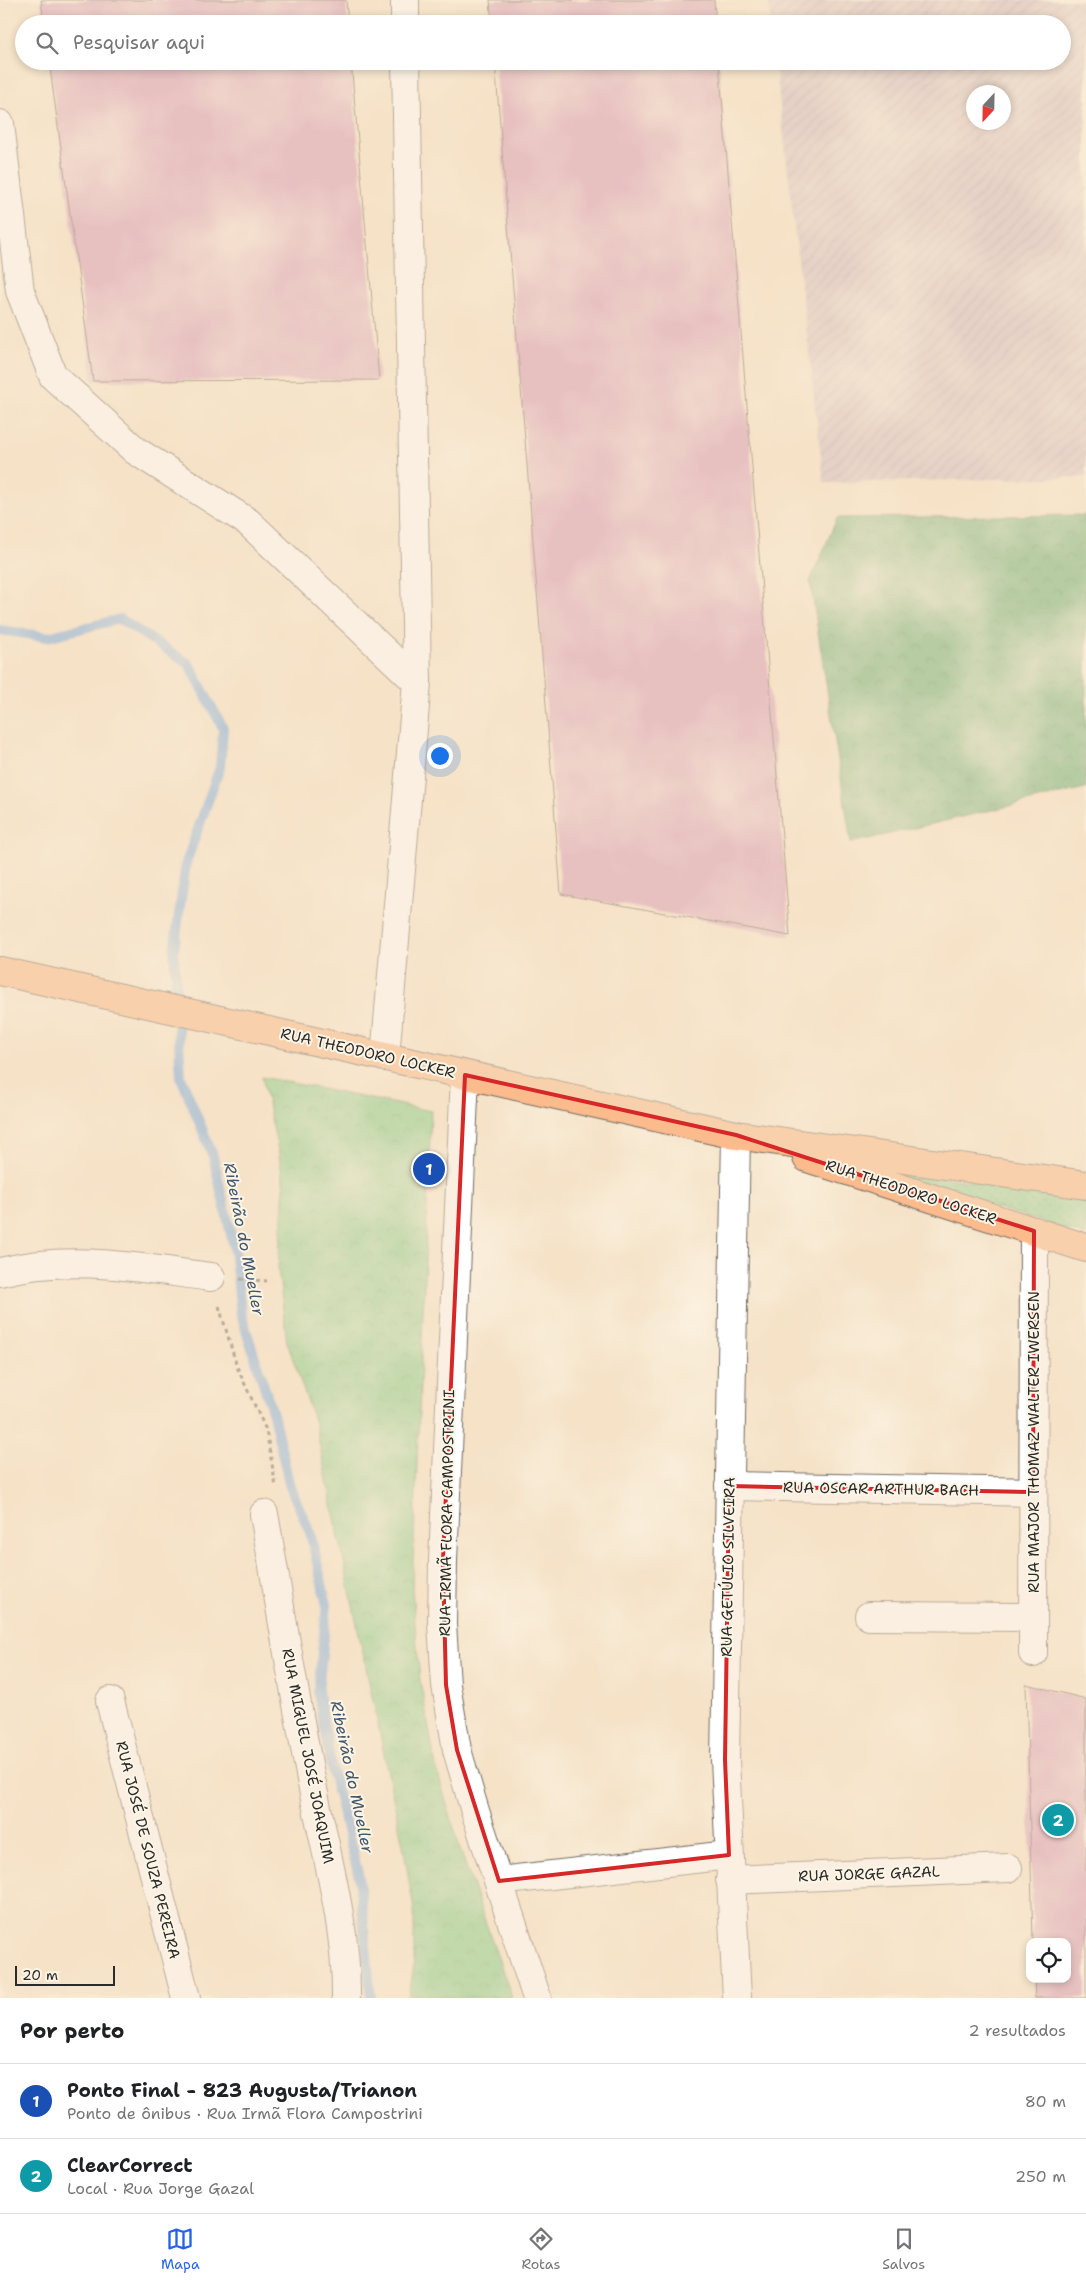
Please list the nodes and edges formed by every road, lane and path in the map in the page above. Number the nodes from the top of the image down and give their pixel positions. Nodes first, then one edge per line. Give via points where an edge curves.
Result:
1 (405, 0) edge
2 (405, 15) edge
3 (406, 70) edge
4 (0, 124) edge
5 (417, 682) junction
6 (0, 971) edge
7 (385, 1057) junction
8 (465, 1075) junction
9 (736, 1136) junction
10 (1086, 1185) edge
11 (1034, 1231) junction
12 (1086, 1248) edge
13 (0, 1272) edge
14 (211, 1277) joint
15 (729, 1486) junction
16 (1033, 1492) junction
17 (264, 1514) joint
18 (869, 1616) dead end
19 (1034, 1617) junction
20 (1033, 1654) dead end
21 (110, 1702) dead end
22 (730, 1867) junction
23 (1008, 1868) dead end
24 (499, 1881) junction
25 (186, 1998) edge
26 (346, 1998) edge
27 (537, 1998) edge
28 (737, 1998) edge

1 - 2 street
3 - 5 street
4 - 5 street via 20,291 53,376 136,451 248,522
5 - 7 street
6 - 7 main road, RUA THEODORO LOCKER
7 - 8 main road, RUA THEODORO LOCKER
8 - 9 main road, RUA THEODORO LOCKER
8 - 24 street, RUA IRMÃ FLORA CAMPOSTRINI via 442,1560 442,1624 446,1685 457,1750
9 - 10 main road, RUA THEODORO LOCKER
9 - 11 main road, RUA THEODORO LOCKER
9 - 15 street, RUA GETÚLIO SILVEIRA
11 - 12 main road, RUA THEODORO LOCKER
11 - 16 street, RUA MAJOR THOMAZ WALTER IWERSEN
13 - 14 street via 39,1264 76,1262
14 - 17 path via 237,1367 266,1430 276,1484 275,1498
15 - 16 street, RUA OSCAR ARTHUR BACH
15 - 22 street, RUA GETÚLIO SILVEIRA via 725,1760
16 - 19 street, RUA MAJOR THOMAZ WALTER IWERSEN
17 - 26 street, RUA MIGUEL JOSÉ JOAQUIM via 305,1750 341,1926
18 - 19 street
19 - 20 street, RUA MAJOR THOMAZ WALTER IWERSEN
21 - 25 street, RUA JOSÉ DE SOUZA PEREIRA
22 - 23 street, RUA JORGE GAZAL
22 - 24 street, RUA JORGE GAZAL
22 - 28 street, RUA GETÚLIO SILVEIRA
24 - 27 street, RUA IRMÃ FLORA CAMPOSTRINI

